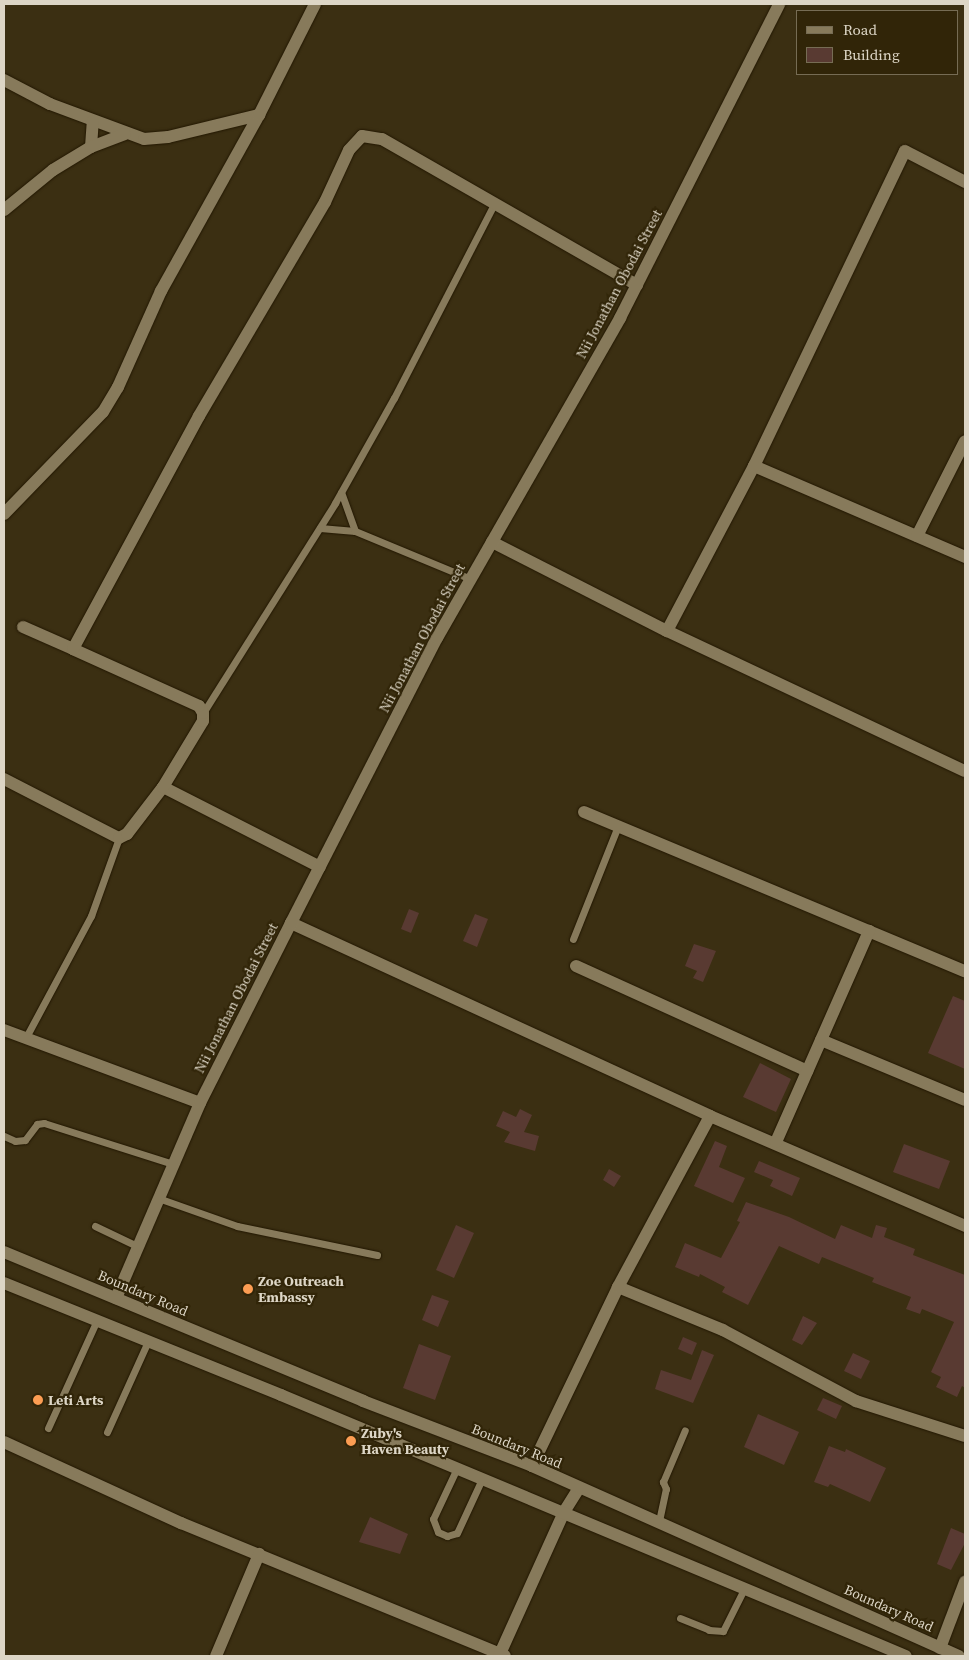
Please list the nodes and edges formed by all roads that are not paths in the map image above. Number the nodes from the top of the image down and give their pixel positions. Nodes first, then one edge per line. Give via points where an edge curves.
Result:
1 (315, 4) edge
2 (779, 4) edge
3 (4, 80) edge
4 (259, 115) junction
5 (93, 122) junction
6 (125, 134) junction
7 (91, 147) junction
8 (965, 182) edge
9 (494, 204) junction
10 (4, 210) edge
11 (637, 286) junction
12 (965, 441) edge
13 (754, 466) junction
14 (341, 492) junction
15 (4, 514) edge
16 (320, 528) junction
17 (356, 531) junction
18 (917, 536) junction
19 (492, 542) junction
20 (965, 557) edge
21 (470, 579) junction
22 (23, 627) dead end
23 (667, 631) junction
24 (73, 649) junction
25 (203, 713) junction
26 (965, 771) edge
27 (4, 780) edge
28 (163, 787) junction
29 (584, 812) dead end
30 (618, 826) junction
31 (119, 838) junction
32 (320, 867) junction
33 (291, 923) junction
34 (869, 931) junction
35 (572, 939) dead end
36 (576, 966) dead end
37 (965, 971) edge
38 (4, 1030) edge
39 (25, 1039) junction
40 (821, 1040) junction
41 (807, 1071) junction
42 (965, 1100) edge
43 (200, 1103) junction
44 (710, 1116) junction
45 (4, 1136) edge
46 (776, 1142) junction
47 (173, 1164) junction
48 (158, 1198) junction
49 (95, 1226) dead end
50 (965, 1226) edge
51 (136, 1246) junction
52 (4, 1252) edge
53 (377, 1256) dead end
54 (4, 1283) edge
55 (618, 1287) junction
56 (116, 1298) junction
57 (97, 1320) junction
58 (148, 1341) junction
59 (48, 1428) dead end
60 (685, 1430) dead end
61 (107, 1432) dead end
62 (965, 1436) edge
63 (4, 1442) edge
64 (532, 1466) junction
65 (457, 1468) junction
66 (482, 1479) junction
67 (579, 1488) junction
68 (564, 1512) junction
69 (659, 1522) junction
70 (259, 1554) junction
71 (965, 1582) edge
72 (744, 1589) junction
73 (962, 1601) edge
74 (680, 1618) dead end
75 (940, 1648) junction
76 (216, 1656) edge
77 (501, 1656) edge
78 (906, 1656) edge
79 (959, 1656) edge

1 - 4 street
2 - 11 street, Nii Jonathan Obodai Street
3 - 5 street
4 - 6 street via 168,137 144,139
4 - 15 street via 161,291 103,412
5 - 6 street
5 - 7 street
6 - 7 street
7 - 10 street via 25,190
8 - 13 street via 905,151
9 - 11 street
9 - 14 lane via 394,398
9 - 24 street via 382,140 362,136 349,150 325,202 199,416
11 - 19 street, Nii Jonathan Obodai Street
12 - 18 street
13 - 18 street
13 - 23 street
14 - 16 lane
14 - 17 lane
16 - 17 lane
16 - 25 lane
17 - 21 lane
18 - 20 street
19 - 21 street, Nii Jonathan Obodai Street
19 - 23 street
21 - 32 street, Nii Jonathan Obodai Street
22 - 24 street
23 - 26 street
24 - 25 street via 198,706
25 - 28 street via 203,721
27 - 31 street
28 - 31 street via 127,834
28 - 32 street
29 - 30 street
30 - 34 street
30 - 35 lane
31 - 39 lane via 91,916
32 - 33 street, Nii Jonathan Obodai Street
33 - 43 street, Nii Jonathan Obodai Street
33 - 44 street
34 - 37 street
34 - 40 street
36 - 41 street
38 - 39 street
39 - 43 street
40 - 41 street
40 - 42 street
41 - 46 street
43 - 47 street, Nii Jonathan Obodai Street
44 - 46 street
44 - 55 street
45 - 47 lane via 15,1141 25,1140 37,1124 44,1122
46 - 50 street
47 - 48 street, Nii Jonathan Obodai Street
48 - 51 street, Nii Jonathan Obodai Street
48 - 53 lane via 237,1226
49 - 51 lane
51 - 56 street, Nii Jonathan Obodai Street
52 - 56 street, Boundary Road
54 - 57 street
55 - 62 street via 723,1330 856,1401
55 - 64 street
56 - 64 street, Boundary Road via 363,1401
57 - 58 street
57 - 59 lane
58 - 61 lane
58 - 65 street
60 - 69 lane via 665,1475 666,1489
63 - 70 street via 181,1523
64 - 67 street, Boundary Road
65 - 66 street
65 - 66 lane via 433,1520 438,1532 447,1536 457,1533
66 - 68 street
67 - 68 street
67 - 69 street, Boundary Road
68 - 72 street
68 - 77 street
69 - 75 street, Boundary Road
70 - 76 street
70 - 77 street
71 - 73 street
72 - 74 lane via 723,1631 709,1630
72 - 78 street
73 - 75 street
75 - 79 street, Boundary Road

